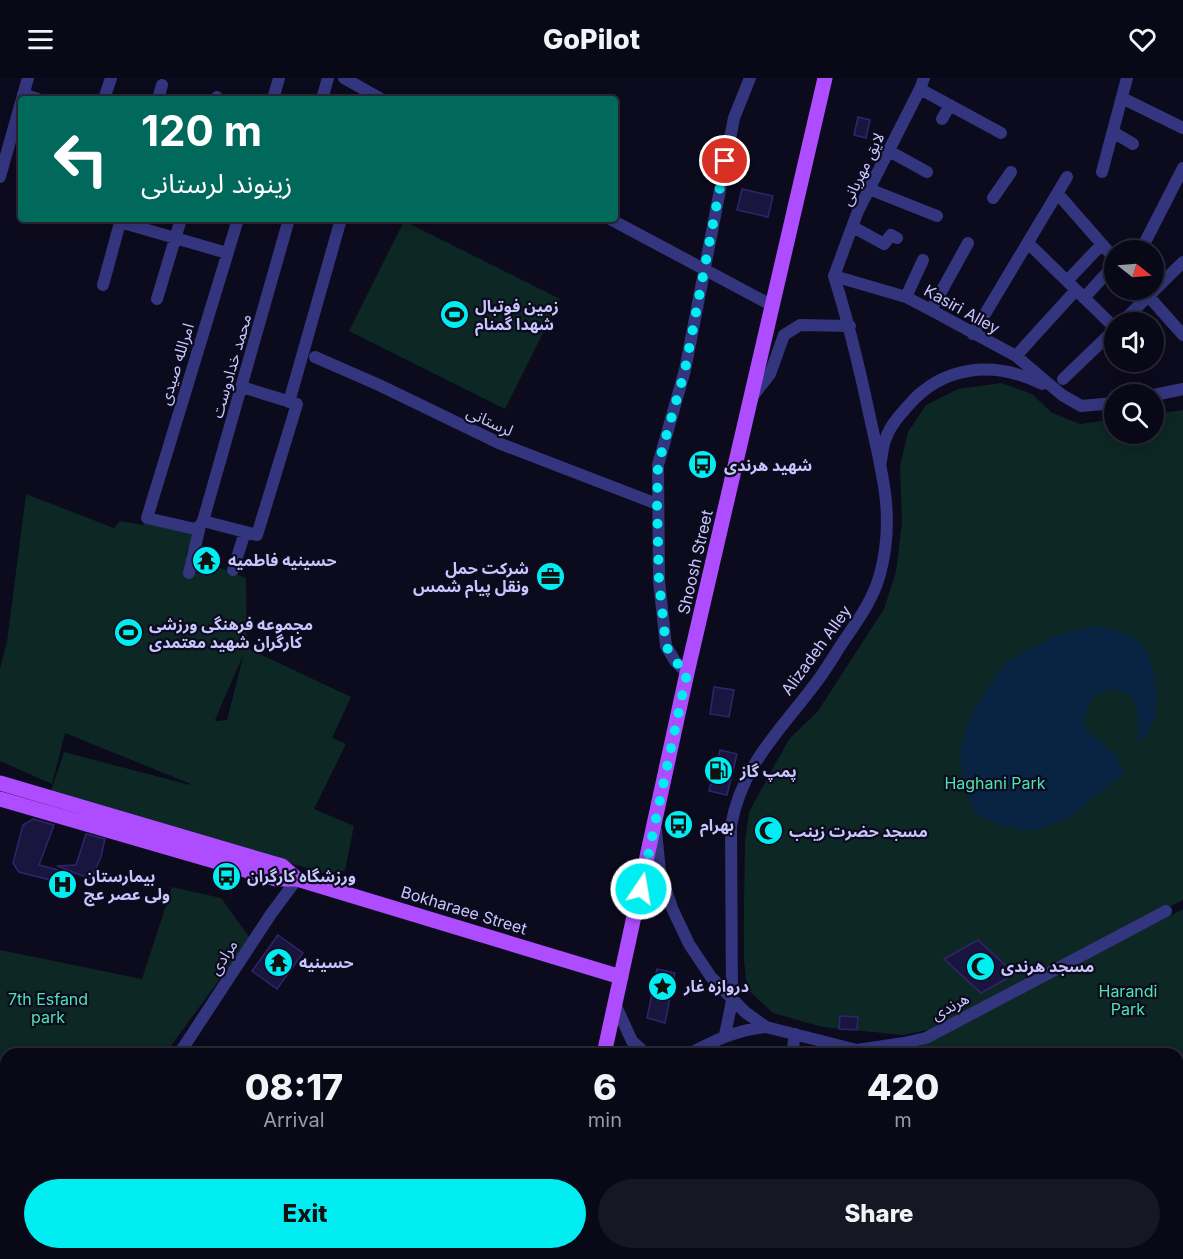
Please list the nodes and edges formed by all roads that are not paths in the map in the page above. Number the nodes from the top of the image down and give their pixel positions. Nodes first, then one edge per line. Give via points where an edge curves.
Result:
1 (28, 78) edge
2 (111, 78) edge
3 (279, 78) edge
4 (328, 78) edge
5 (344, 78) edge
6 (750, 78) edge
7 (825, 78) edge
8 (1127, 78) edge
9 (922, 83) edge
10 (162, 85) dead end
11 (23, 96) edge
12 (106, 96) edge
13 (159, 96) edge
14 (274, 96) edge
15 (323, 96) edge
16 (373, 96) edge
17 (1122, 98) junction
18 (950, 105) junction
19 (18, 112) edge
20 (942, 119) dead end
21 (1183, 128) edge
22 (1113, 132) junction
23 (1001, 133) dead end
24 (1133, 144) dead end
25 (889, 151) junction
26 (1183, 168) edge
27 (927, 172) dead end
28 (1011, 172) dead end
29 (1102, 172) dead end
30 (0, 177) edge
31 (1067, 177) dead end
32 (869, 189) junction
33 (1058, 194) junction
34 (993, 198) dead end
35 (937, 216) dead end
36 (119, 222) edge
37 (126, 222) edge
38 (180, 222) edge
39 (237, 222) edge
40 (288, 222) edge
41 (340, 222) edge
42 (616, 222) edge
43 (853, 226) junction
44 (175, 238) junction
45 (897, 238) dead end
46 (1146, 240) edge
47 (968, 243) dead end
48 (1028, 243) junction
49 (1102, 244) junction
50 (1104, 246) edge
51 (227, 253) junction
52 (923, 260) dead end
53 (1183, 262) edge
54 (704, 269) junction
55 (1104, 274) edge
56 (834, 276) junction
57 (1164, 277) edge
58 (1067, 281) junction
59 (103, 285) dead end
60 (1080, 294) junction
61 (906, 297) junction
62 (157, 299) dead end
63 (1139, 300) edge
64 (1152, 300) edge
65 (773, 306) junction
66 (931, 310) junction
67 (1130, 312) edge
68 (1104, 318) edge
69 (850, 326) junction
70 (973, 334) junction
71 (1183, 335) edge
72 (1104, 338) edge
73 (1016, 356) junction
74 (315, 357) dead end
75 (1063, 379) dead end
76 (242, 387) junction
77 (1183, 389) edge
78 (1164, 393) edge
79 (1062, 395) junction
80 (752, 397) junction
81 (289, 402) junction
82 (1104, 405) edge
83 (880, 465) junction
84 (657, 504) junction
85 (202, 524) junction
86 (251, 534) junction
87 (233, 570) dead end
88 (189, 573) dead end
89 (687, 673) junction
90 (0, 783) edge
91 (0, 799) edge
92 (655, 823) junction
93 (297, 879) junction
94 (1166, 911) dead end
95 (621, 977) junction
96 (732, 1000) junction
97 (615, 1004) junction
98 (766, 1027) junction
99 (795, 1034) junction
100 (725, 1035) junction
101 (183, 1048) edge
102 (605, 1048) edge
103 (640, 1048) edge
104 (700, 1048) edge
105 (793, 1048) edge
106 (846, 1048) edge
107 (879, 1048) edge

1 - 11 street
2 - 12 street
3 - 14 street
4 - 15 street
5 - 16 street
6 - 54 street via 734,118
7 - 65 main road, Shoosh Street
8 - 17 street
9 - 18 street
9 - 25 street, لایق مهربانی
10 - 13 street
17 - 21 street
17 - 22 street
18 - 20 street
18 - 23 street
19 - 30 street
22 - 24 street
22 - 29 street
25 - 27 street
25 - 32 street, لایق مهربانی
26 - 46 street
28 - 34 street
31 - 33 street
32 - 35 street
32 - 43 street, لایق مهربانی
33 - 48 street
33 - 49 street
36 - 59 street
37 - 44 street
38 - 44 street
39 - 51 street, امرالله صیدی
40 - 76 street, محمد خدادوست
41 - 81 street
42 - 54 street
43 - 45 street via 884,244 891,235
43 - 56 street, لایق مهربانی
44 - 51 street
44 - 62 street
47 - 66 street
48 - 58 street
48 - 70 street
49 - 50 street
49 - 58 street
51 - 85 street, امرالله صیدی via 147,518 195,529
52 - 61 street
53 - 57 street
54 - 65 street
54 - 84 street via 685,370 658,465
55 - 60 street
56 - 61 street, Kasiri Alley
56 - 69 street, Alizadeh Alley
58 - 60 street
60 - 68 street
60 - 73 street
61 - 66 street, Kasiri Alley
63 - 67 street
64 - 71 street
65 - 80 main road, Shoosh Street
66 - 70 street, Kasiri Alley
69 - 80 street via 800,325 784,335 770,374
69 - 83 street, Alizadeh Alley
70 - 73 street, Kasiri Alley
72 - 75 street
73 - 79 street, Kasiri Alley
74 - 84 street, لرستانی via 501,444
76 - 81 street
76 - 85 street, محمد خدادوست
77 - 78 street
79 - 82 street via 1081,406
79 - 83 street via 1032,379 1000,370 986,368 953,374 926,389 902,413 886,437
80 - 89 main road, Shoosh Street
81 - 86 street via 297,404
83 - 96 street, Alizadeh Alley via 888,502 888,527 876,586 859,622 755,760 732,815
84 - 89 street via 666,646
85 - 86 street
85 - 88 street, محمد خدادوست
86 - 87 street
89 - 92 main road, Shoosh Street
90 - 93 main road, Bokharaee Street via 282,866
91 - 93 main road, Bokharaee Street via 276,879
92 - 95 main road, Shoosh Street
92 - 96 street, هرندی via 660,872 672,908 689,944
93 - 95 main road, Bokharaee Street
93 - 101 street, مرادی
94 - 107 street, هرندی via 926,1038
95 - 97 main road, Shoosh Street
96 - 98 street, هرندی
96 - 100 street, Alizadeh Alley
97 - 102 main road, Shoosh Street
97 - 103 street via 632,1041
98 - 99 street, هرندی
98 - 100 street, هرندی
99 - 105 street
99 - 106 street, هرندی
100 - 104 street, هرندی

